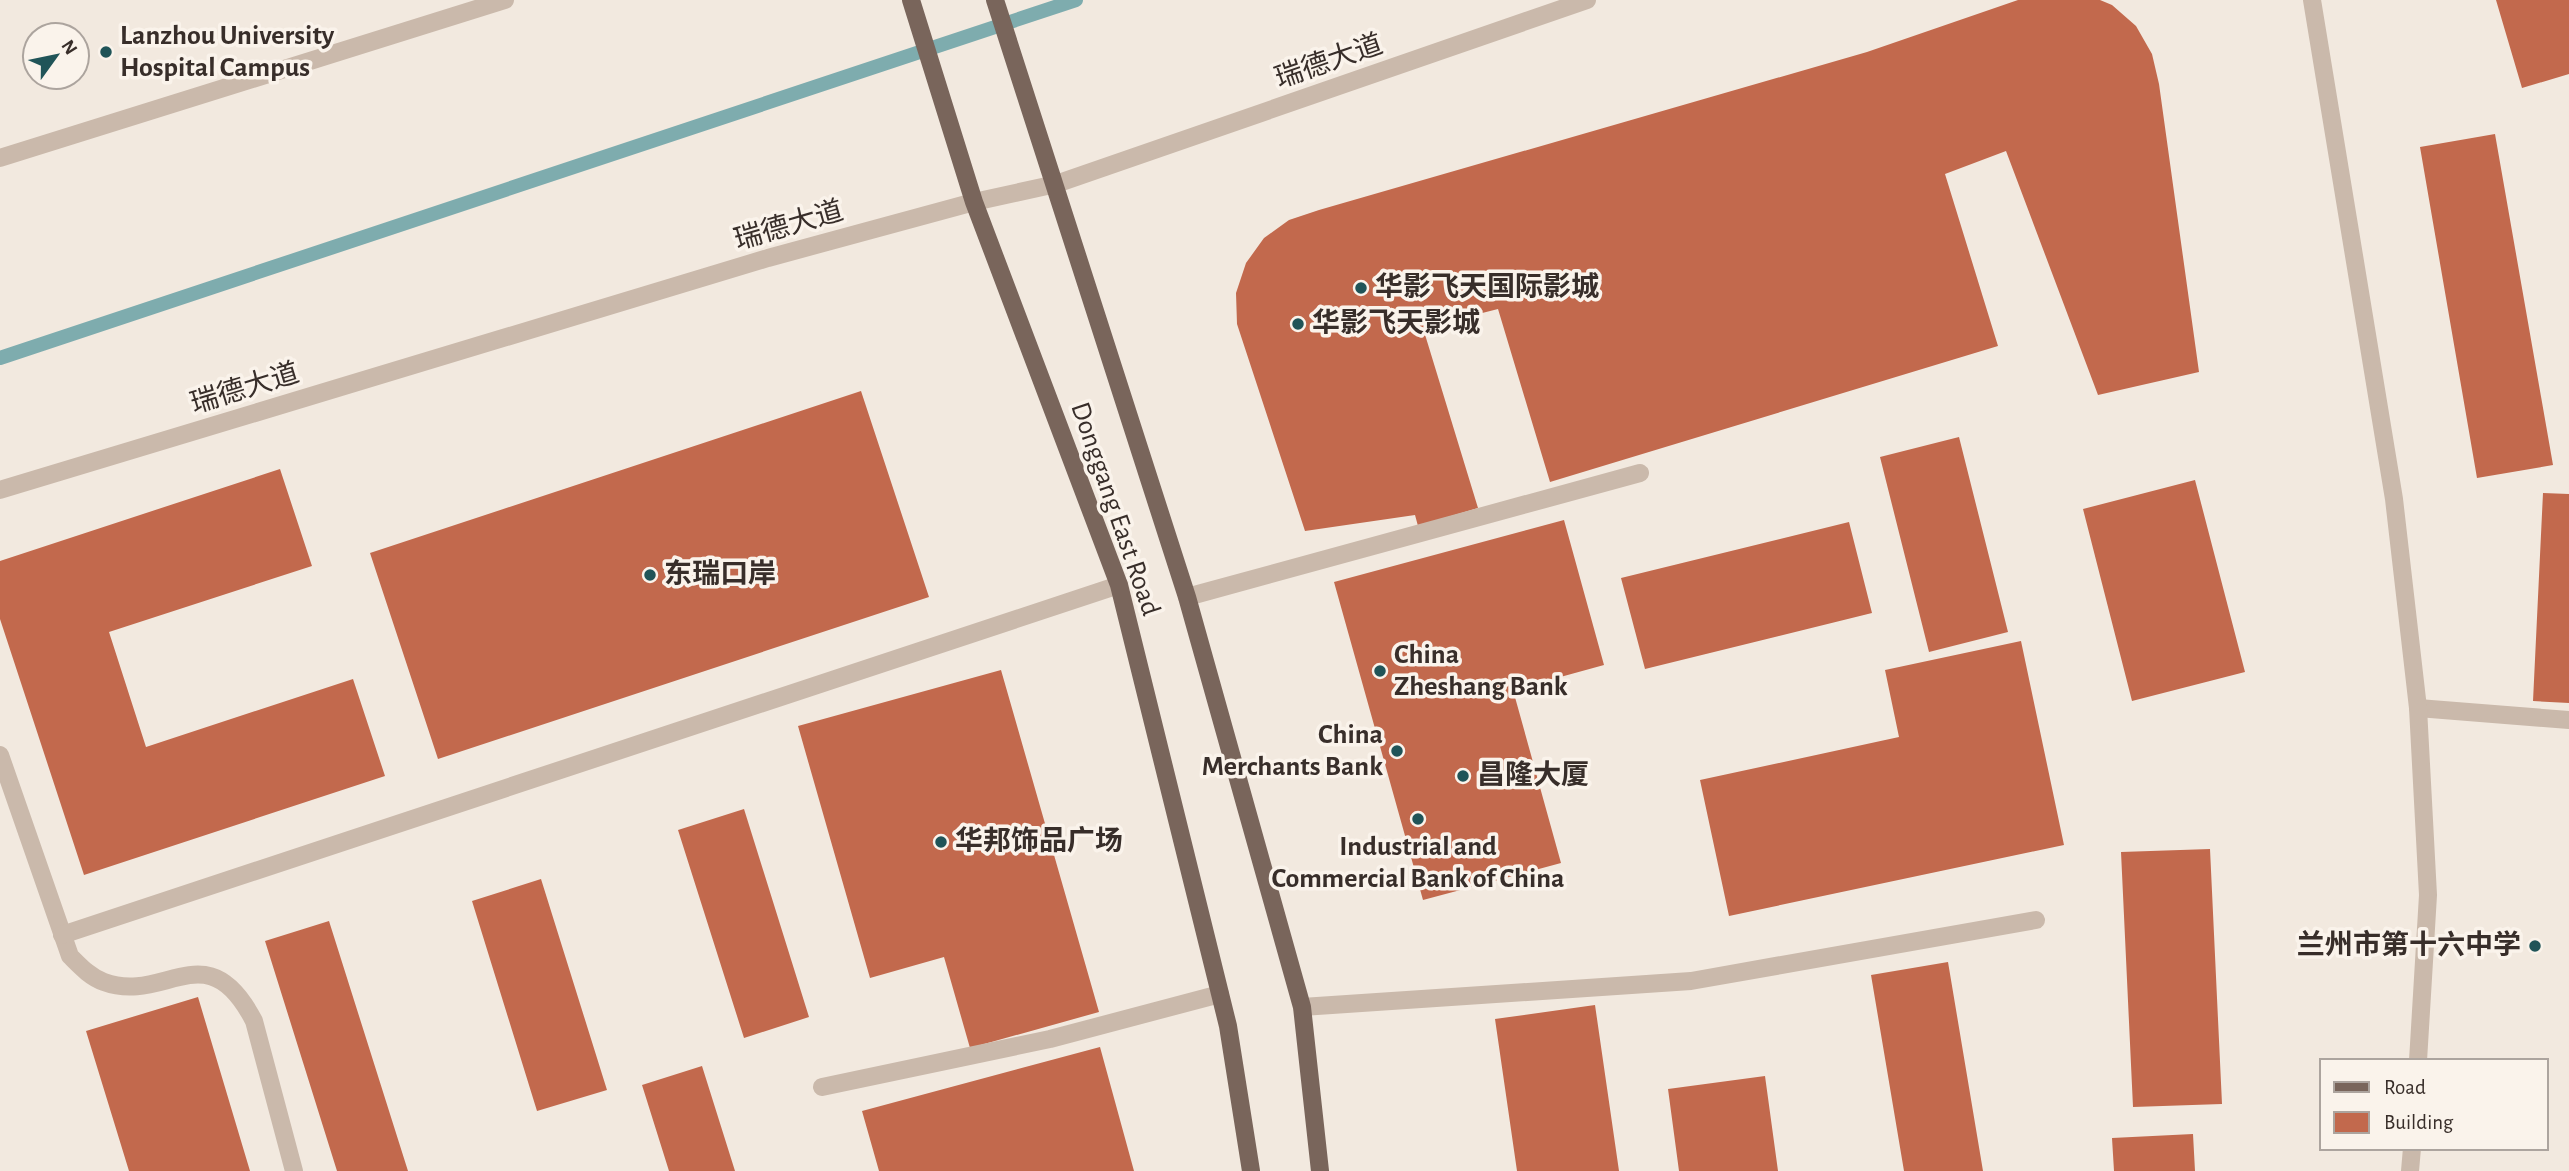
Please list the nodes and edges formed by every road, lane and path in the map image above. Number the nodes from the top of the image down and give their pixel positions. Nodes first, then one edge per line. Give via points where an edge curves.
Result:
1 (505, 0) edge
2 (911, 0) edge
3 (995, 0) edge
4 (1587, 0) edge
5 (2312, 0) edge
6 (0, 158) edge
7 (1056, 184) junction
8 (974, 202) junction
9 (1640, 473) dead end
10 (0, 490) edge
11 (1119, 585) junction
12 (1186, 597) junction
13 (2418, 708) junction
14 (2569, 720) edge
15 (0, 755) edge
16 (2036, 919) dead end
17 (62, 935) junction
18 (1220, 994) junction
19 (1302, 1007) junction
20 (2418, 1059) edge
21 (822, 1087) dead end
22 (2412, 1150) edge
23 (294, 1171) edge
24 (1251, 1171) edge
25 (1320, 1171) edge
26 (2410, 1171) edge

1 - 6 street
2 - 8 main road, Donggang East Road
3 - 7 main road, Donggang East Road
4 - 7 street, 瑞德大道
5 - 13 street via 2395,499
7 - 8 street, 瑞德大道
7 - 12 main road, Donggang East Road
8 - 10 street, 瑞德大道 via 768,258
8 - 11 main road, Donggang East Road
9 - 12 street
11 - 17 street
11 - 18 main road, Donggang East Road
12 - 19 main road, Donggang East Road
13 - 14 street
13 - 20 street via 2428,895
15 - 17 street
16 - 19 street via 1691,981
17 - 23 street via 70,956 104,982 127,986 191,973 230,987 254,1021
18 - 21 street via 1050,1039
18 - 24 main road, Donggang East Road
19 - 25 main road, Donggang East Road
22 - 26 street

